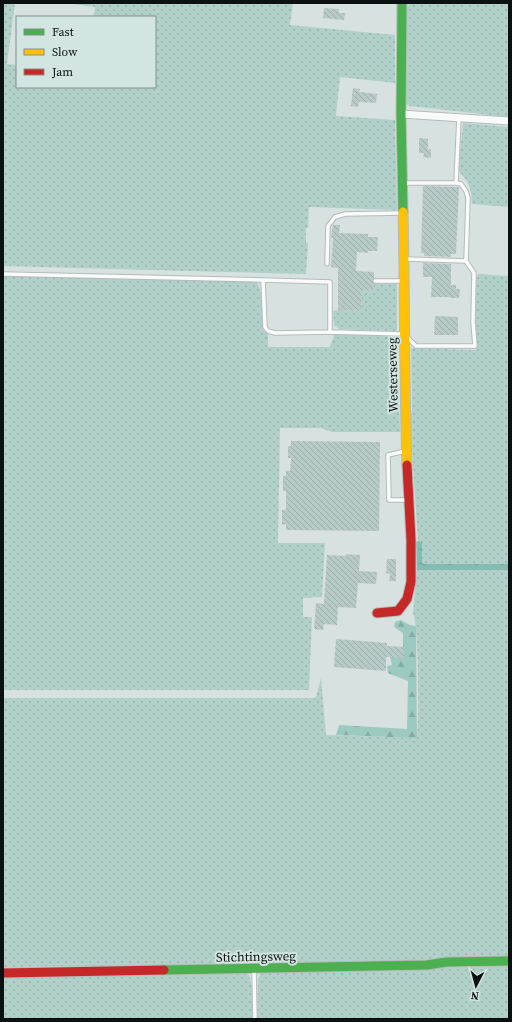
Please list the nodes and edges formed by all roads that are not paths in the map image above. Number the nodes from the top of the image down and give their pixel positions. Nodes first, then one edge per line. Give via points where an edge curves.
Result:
1 (402, 3) edge
2 (401, 114) junction
3 (460, 118) junction
4 (509, 121) edge
5 (402, 183) junction
6 (456, 183) junction
7 (403, 213) junction
8 (404, 258) junction
9 (466, 261) junction
10 (327, 264) dead end
11 (3, 274) edge
12 (263, 280) junction
13 (375, 281) dead end
14 (405, 281) junction
15 (330, 332) junction
16 (404, 334) junction
17 (407, 451) junction
18 (409, 500) junction
19 (378, 613) dead end
20 (509, 961) edge
21 (254, 969) junction
22 (3, 973) edge
23 (255, 1019) edge

1 - 2 street, Westerseweg
2 - 3 street
2 - 5 street, Westerseweg
3 - 4 street
3 - 6 lane
5 - 6 lane
5 - 7 street, Westerseweg
6 - 9 lane via 461,184 468,198
7 - 8 street, Westerseweg
7 - 10 lane via 345,214 335,217 328,226
8 - 9 lane
8 - 14 street, Westerseweg
9 - 16 lane via 474,273 475,346 416,346
11 - 12 lane
12 - 15 lane via 265,327 268,331
12 - 15 lane via 330,282
13 - 14 lane
14 - 16 street, Westerseweg
15 - 16 lane
16 - 17 street, Westerseweg
17 - 18 street, Westerseweg
17 - 18 lane via 388,455 389,500
18 - 19 street, Westerseweg via 411,582 407,599 398,611
20 - 21 street, Stichtingsweg
21 - 22 street, Stichtingsweg
21 - 23 lane

